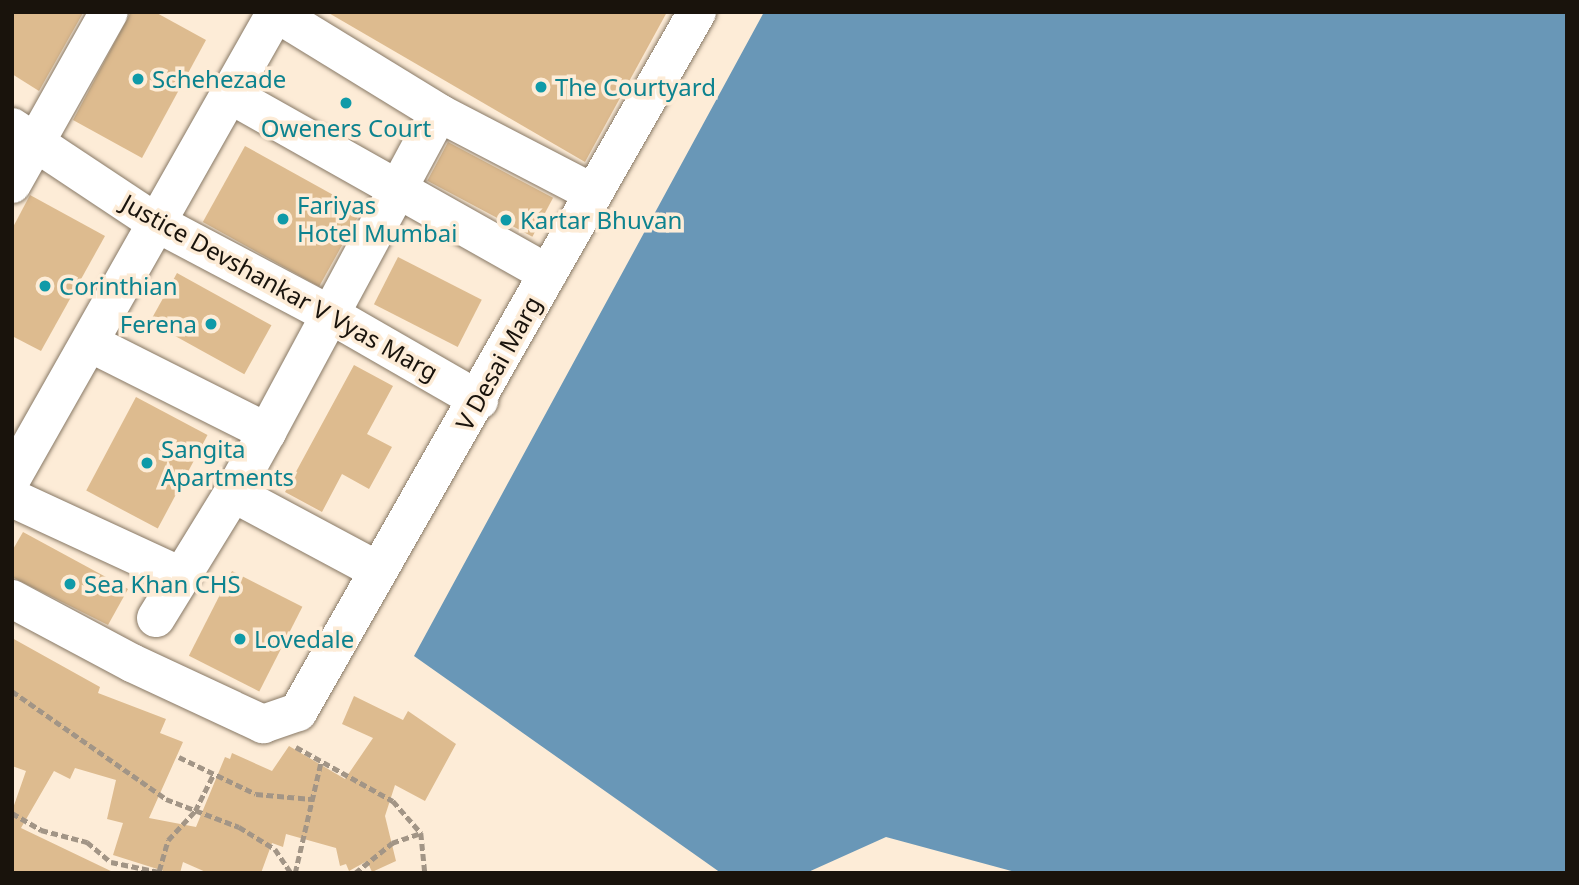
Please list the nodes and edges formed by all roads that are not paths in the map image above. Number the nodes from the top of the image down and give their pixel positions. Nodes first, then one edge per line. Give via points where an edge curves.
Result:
1 (109, 12) edge
2 (697, 12) edge
3 (276, 13) edge
4 (229, 94) junction
5 (439, 113) junction
6 (25, 134) edge
7 (12, 184) edge
8 (397, 189) junction
9 (590, 192) junction
10 (155, 222) junction
11 (548, 274) junction
12 (331, 315) junction
13 (92, 344) junction
14 (480, 400) junction
15 (267, 432) junction
16 (12, 478) edge
17 (233, 493) junction
18 (12, 498) edge
19 (375, 569) junction
20 (181, 576) junction
21 (12, 599) edge
22 (156, 618) dead end

1 - 6 street
2 - 9 street, V Desai Marg
3 - 4 street
3 - 5 street
4 - 8 street
4 - 10 street
5 - 8 street
5 - 9 street
6 - 7 street
6 - 10 street, Justice Devshankar V Vyas Marg
8 - 11 street
8 - 12 street
9 - 11 street, V Desai Marg
10 - 12 street, Justice Devshankar V Vyas Marg
10 - 13 street
11 - 14 street, V Desai Marg
12 - 14 street, Justice Devshankar V Vyas Marg
12 - 15 street
13 - 15 street
13 - 16 street
14 - 19 street, V Desai Marg
15 - 17 street
17 - 19 street
17 - 20 street
18 - 20 street
19 - 21 street, V Desai Marg via 298,712 264,724 125,676
20 - 22 street

